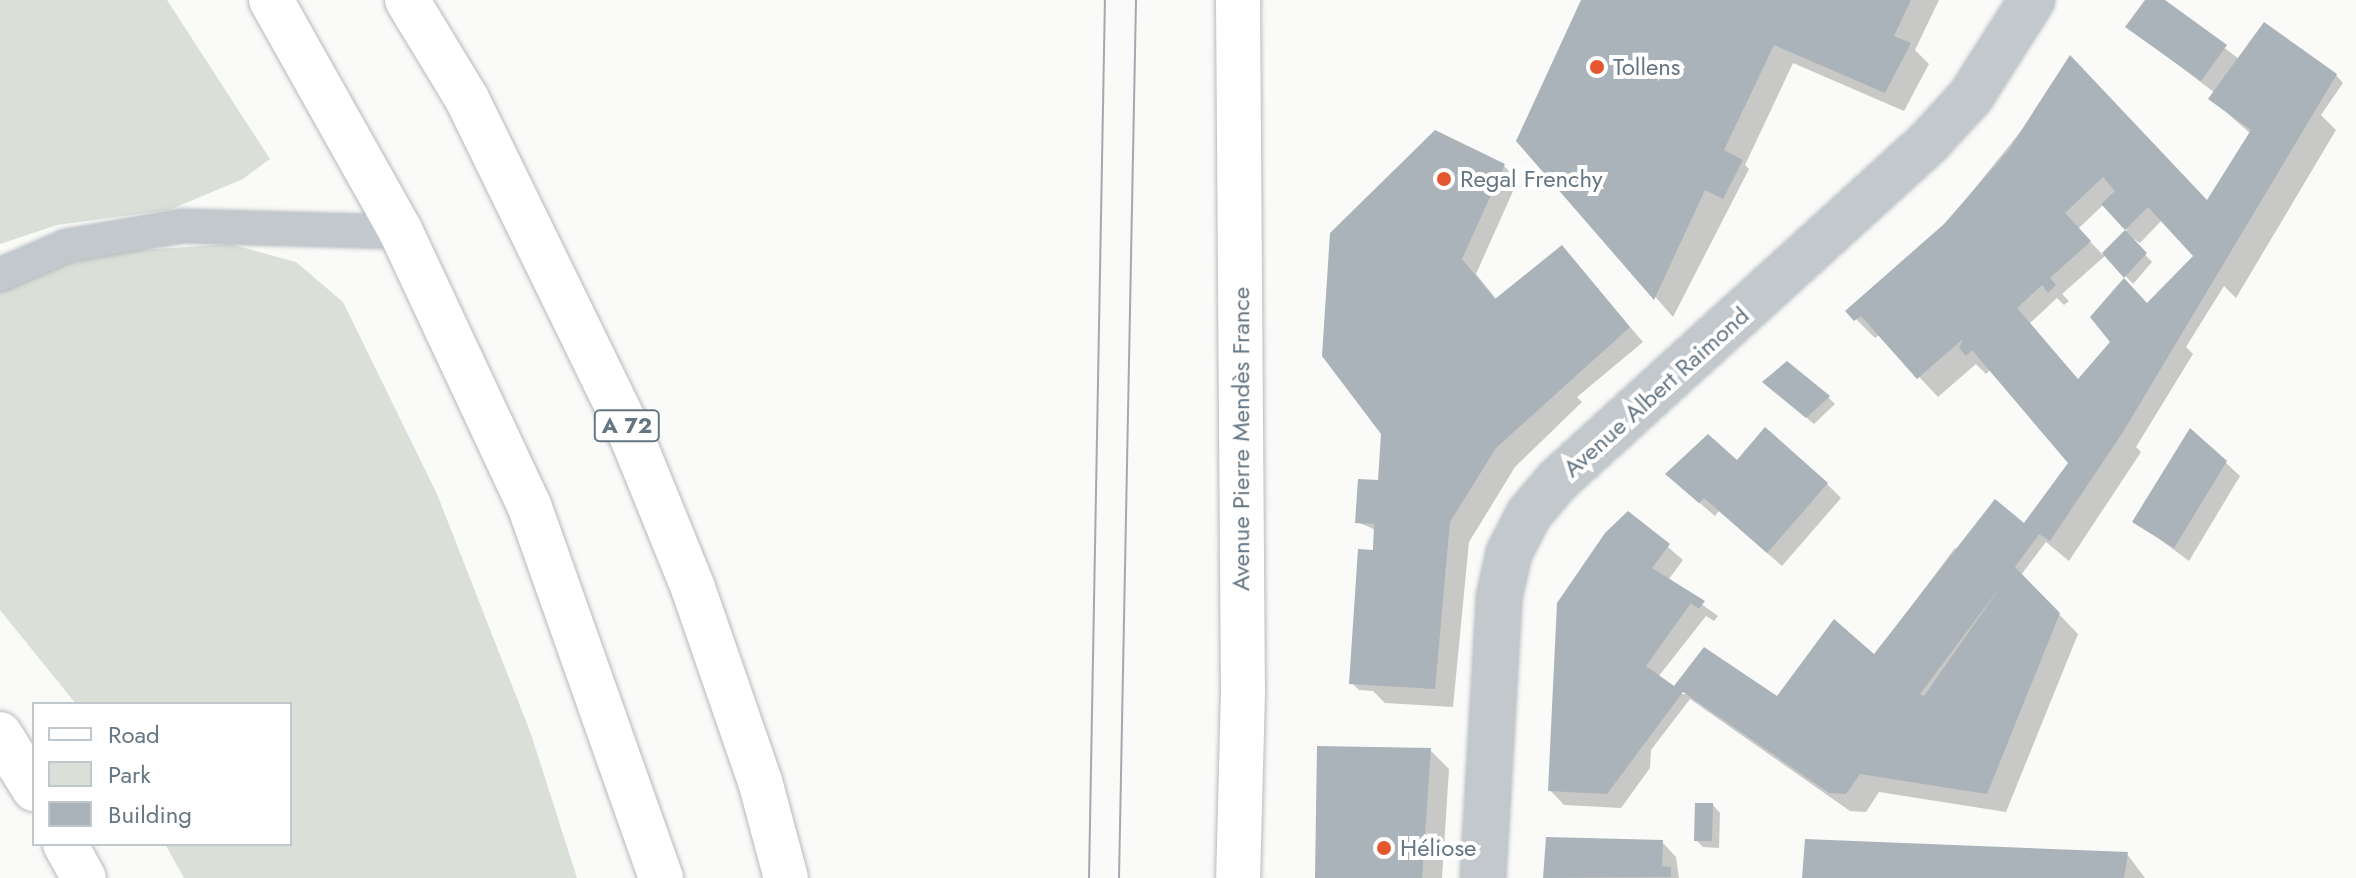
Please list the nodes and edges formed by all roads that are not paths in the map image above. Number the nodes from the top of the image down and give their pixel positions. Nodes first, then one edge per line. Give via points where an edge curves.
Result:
1 (271, 0) edge
2 (407, 0) edge
3 (1238, 0) edge
4 (2032, 0) edge
5 (401, 232) junction
6 (0, 275) edge
7 (0, 734) edge
8 (32, 786) edge
9 (66, 846) edge
10 (84, 878) edge
11 (661, 878) edge
12 (786, 878) edge
13 (1238, 878) edge
14 (1483, 878) edge

1 - 5 main road
2 - 12 main road, A 72 via 474,113 631,435 693,588 760,781
3 - 13 main road, Avenue Pierre Mendès France via 1243,692
4 - 14 street, Avenue Albert Raimond via 1971,96 1928,143 1569,470 1529,514 1509,553 1499,598
5 - 6 lane via 182,226 67,246
5 - 11 main road via 529,505
7 - 8 main road
9 - 10 main road

